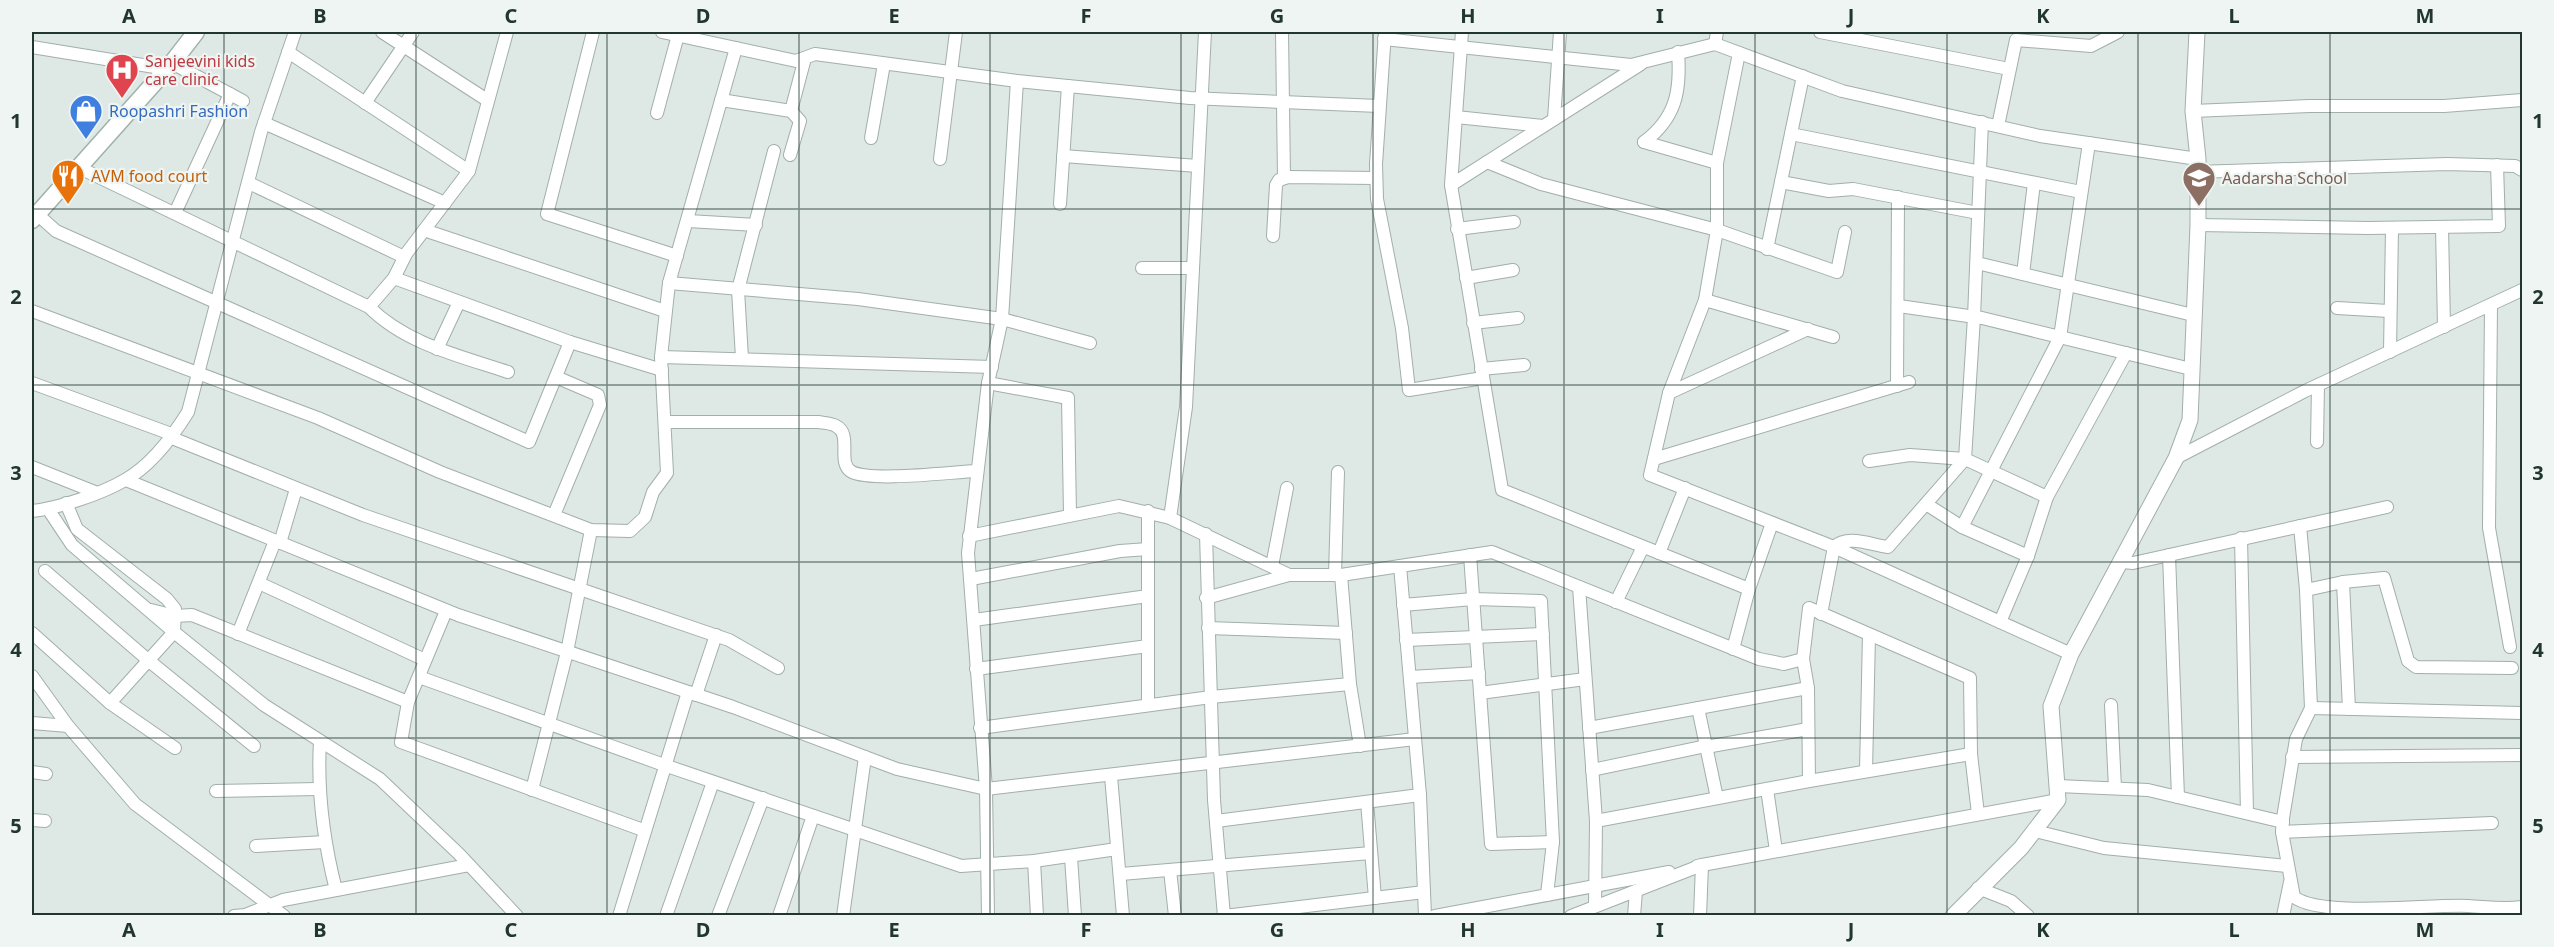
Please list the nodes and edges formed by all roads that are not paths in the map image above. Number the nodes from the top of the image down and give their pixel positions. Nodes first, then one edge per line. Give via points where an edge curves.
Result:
1 (196, 32) edge
2 (294, 32) edge
3 (382, 32) edge
4 (413, 32) edge
5 (507, 32) edge
6 (592, 32) edge
7 (662, 32) edge
8 (956, 32) edge
9 (1205, 32) edge
10 (1282, 32) edge
11 (1462, 32) edge
12 (1560, 32) edge
13 (1820, 32) edge
14 (2118, 32) edge
15 (2197, 32) edge
16 (678, 35) junction
17 (1384, 35) edge
18 (1716, 38) edge
19 (404, 45) junction
20 (32, 47) edge
21 (736, 48) junction
22 (1461, 48) junction
23 (288, 52) junction
24 (1678, 52) junction
25 (1739, 53) junction
26 (1559, 56) junction
27 (804, 58) junction
28 (1647, 60) junction
29 (884, 63) junction
30 (170, 66) junction
31 (2008, 69) junction
32 (951, 73) junction
33 (1803, 76) junction
34 (1017, 81) junction
35 (1068, 86) junction
36 (230, 94) junction
37 (1201, 98) junction
38 (487, 100) junction
39 (721, 100) junction
40 (2523, 100) edge
41 (243, 101) dead end
42 (1281, 102) junction
43 (365, 103) junction
44 (1380, 106) junction
45 (791, 111) junction
46 (2193, 111) junction
47 (657, 113) dead end
48 (1456, 117) junction
49 (1554, 119) junction
50 (1982, 122) junction
51 (264, 123) junction
52 (1543, 126) junction
53 (1998, 126) junction
54 (1791, 134) junction
55 (871, 138) dead end
56 (2088, 143) junction
57 (774, 151) dead end
58 (790, 155) dead end
59 (1063, 156) junction
60 (940, 159) dead end
61 (1487, 162) junction
62 (1717, 163) junction
63 (2197, 165) junction
64 (2497, 165) junction
65 (1198, 166) junction
66 (80, 168) junction
67 (2523, 170) edge
68 (469, 171) junction
69 (1980, 172) junction
70 (1284, 178) junction
71 (1376, 178) junction
72 (1781, 182) junction
73 (249, 183) junction
74 (2034, 183) junction
75 (1451, 184) junction
76 (2081, 192) junction
77 (1898, 197) junction
78 (445, 203) junction
79 (1060, 204) dead end
80 (176, 213) junction
81 (1978, 213) junction
82 (34, 217) edge
83 (688, 221) junction
84 (1514, 222) dead end
85 (756, 225) junction
86 (2198, 225) junction
87 (2442, 227) junction
88 (2392, 228) junction
89 (1457, 229) junction
90 (424, 230) junction
91 (1717, 230) junction
92 (1845, 232) dead end
93 (1273, 236) dead end
94 (231, 240) junction
95 (1767, 249) junction
96 (677, 256) junction
97 (405, 257) junction
98 (1977, 263) junction
99 (1142, 268) dead end
100 (1193, 268) junction
101 (1513, 270) dead end
102 (2023, 274) junction
103 (394, 278) junction
104 (1466, 278) junction
105 (669, 283) junction
106 (2068, 286) junction
107 (738, 290) junction
108 (2523, 290) edge
109 (1705, 300) junction
110 (216, 301) junction
111 (459, 302) junction
112 (2491, 305) junction
113 (1899, 306) junction
114 (369, 307) junction
115 (2337, 308) dead end
116 (32, 311) edge
117 (665, 311) junction
118 (2389, 311) junction
119 (2193, 315) junction
120 (1974, 317) junction
121 (1518, 318) dead end
122 (1002, 319) junction
123 (1473, 323) junction
124 (2444, 327) junction
125 (1808, 329) junction
126 (1833, 337) dead end
127 (2060, 337) junction
128 (570, 342) junction
129 (1090, 343) dead end
130 (437, 349) junction
131 (2390, 352) junction
132 (2126, 353) junction
133 (742, 358) junction
134 (662, 364) junction
135 (1524, 365) dead end
136 (992, 367) junction
137 (2191, 369) junction
138 (198, 372) junction
139 (508, 372) dead end
140 (1482, 374) junction
141 (556, 377) junction
142 (32, 383) edge
143 (988, 383) junction
144 (2318, 385) junction
145 (1669, 393) junction
146 (665, 422) junction
147 (173, 437) junction
148 (2317, 442) dead end
149 (2176, 458) junction
150 (1654, 459) junction
151 (1965, 459) junction
152 (1869, 461) dead end
153 (32, 467) edge
154 (1992, 470) junction
155 (977, 471) junction
156 (1338, 472) dead end
157 (126, 480) junction
158 (1287, 488) dead end
159 (1685, 488) junction
160 (296, 489) junction
161 (95, 492) junction
162 (2048, 497) junction
163 (66, 503) junction
164 (1926, 504) junction
165 (2387, 507) dead end
166 (48, 509) junction
167 (32, 511) edge
168 (1148, 511) junction
169 (1070, 514) junction
170 (554, 515) junction
171 (1170, 518) junction
172 (1773, 523) junction
173 (2300, 526) junction
174 (1962, 527) junction
175 (591, 530) junction
176 (1206, 534) junction
177 (969, 536) junction
178 (2241, 538) junction
179 (277, 542) junction
180 (1643, 547) junction
181 (1834, 547) junction
182 (1148, 549) junction
183 (1659, 553) junction
184 (1470, 555) junction
185 (2169, 555) junction
186 (2028, 556) junction
187 (2122, 562) junction
188 (1272, 566) junction
189 (1400, 566) junction
190 (45, 571) dead end
191 (1289, 575) junction
192 (1338, 575) junction
193 (971, 579) junction
194 (2343, 582) junction
195 (259, 583) junction
196 (1579, 587) junction
197 (579, 588) junction
198 (1749, 589) junction
199 (2306, 590) junction
200 (1148, 596) junction
201 (1206, 598) junction
202 (1473, 599) junction
203 (1616, 602) junction
204 (1403, 605) junction
205 (150, 610) junction
206 (446, 611) junction
207 (1821, 614) junction
208 (175, 616) junction
209 (974, 620) junction
210 (2000, 622) junction
211 (1208, 628) junction
212 (174, 632) junction
213 (32, 633) edge
214 (1346, 633) junction
215 (238, 634) junction
216 (1543, 634) junction
217 (716, 635) junction
218 (1869, 635) junction
219 (1476, 636) junction
220 (1406, 640) junction
221 (1148, 646) junction
222 (2510, 647) dead end
223 (1733, 649) junction
224 (567, 652) junction
225 (2071, 654) junction
226 (1803, 659) junction
227 (148, 660) junction
228 (425, 660) junction
229 (778, 668) dead end
230 (2512, 668) dead end
231 (976, 669) junction
232 (1479, 673) junction
233 (32, 676) edge
234 (419, 677) junction
235 (1410, 677) junction
236 (1585, 679) junction
237 (1350, 684) junction
238 (1545, 685) junction
239 (1808, 688) junction
240 (1480, 693) junction
241 (692, 694) junction
242 (1211, 697) junction
243 (408, 702) junction
244 (111, 703) junction
245 (1148, 705) junction
246 (2110, 705) dead end
247 (1698, 708) junction
248 (2311, 708) junction
249 (2349, 709) junction
250 (2523, 713) edge
251 (32, 723) edge
252 (550, 724) junction
253 (68, 726) junction
254 (980, 728) junction
255 (1589, 728) junction
256 (1808, 729) junction
257 (1415, 739) junction
258 (320, 741) junction
259 (254, 746) dead end
260 (1360, 746) junction
261 (1706, 747) junction
262 (175, 748) dead end
263 (1971, 754) junction
264 (2523, 756) edge
265 (865, 757) junction
266 (2292, 757) junction
267 (1214, 764) junction
268 (664, 765) junction
269 (1592, 770) junction
270 (1866, 771) junction
271 (32, 772) edge
272 (46, 774) dead end
273 (1111, 776) junction
274 (1809, 781) junction
275 (713, 782) junction
276 (2115, 788) junction
277 (318, 789) junction
278 (986, 789) junction
279 (1767, 789) junction
280 (532, 790) junction
281 (216, 791) dead end
282 (2058, 793) junction
283 (1420, 795) junction
284 (2178, 797) junction
285 (763, 798) junction
286 (1717, 798) junction
287 (1367, 802) junction
288 (2247, 813) junction
289 (1978, 814) junction
290 (813, 816) junction
291 (32, 820) edge
292 (45, 821) dead end
293 (1216, 821) junction
294 (1596, 821) junction
295 (2492, 823) dead end
296 (2282, 827) junction
297 (853, 829) junction
298 (643, 830) junction
299 (2035, 831) junction
300 (325, 842) junction
301 (1553, 842) junction
302 (256, 846) dead end
303 (1117, 849) junction
304 (1776, 851) junction
305 (1371, 853) junction
306 (1071, 857) junction
307 (1034, 861) junction
308 (469, 865) junction
309 (986, 865) junction
310 (1702, 865) junction
311 (2287, 866) junction
312 (1220, 868) junction
313 (1170, 870) junction
314 (1121, 874) junction
315 (2290, 882) junction
316 (1595, 886) junction
317 (1978, 888) junction
318 (336, 890) junction
319 (1636, 891) junction
320 (1424, 892) junction
321 (1547, 895) junction
322 (1376, 898) junction
323 (269, 906) junction
324 (1595, 906) junction
325 (2523, 907) edge
326 (234, 915) edge
327 (284, 915) edge
328 (517, 915) edge
329 (619, 915) edge
330 (666, 915) edge
331 (718, 915) edge
332 (779, 915) edge
333 (843, 915) edge
334 (988, 915) edge
335 (1037, 915) edge
336 (1075, 915) edge
337 (1122, 915) edge
338 (1174, 915) edge
339 (1425, 915) edge
340 (1435, 915) edge
341 (1571, 915) edge
342 (1634, 915) edge
343 (1700, 915) edge
344 (1953, 915) edge
345 (2028, 915) edge
346 (2283, 915) edge

1 - 30 main road
2 - 23 street
3 - 19 street
4 - 19 street
5 - 38 street
6 - 96 street via 547,214
7 - 16 street
8 - 32 street
9 - 37 street
10 - 42 street
11 - 22 street
12 - 26 street
13 - 31 street
14 - 31 street via 2091,46 2016,40
15 - 46 street
16 - 21 street
16 - 47 street
17 - 22 street
17 - 44 street
18 - 24 street
18 - 25 street
19 - 38 street
19 - 43 street
20 - 30 street
21 - 27 street via 796,61
21 - 39 street
22 - 26 street
22 - 48 street
23 - 43 street
23 - 51 street
24 - 28 street
24 - 62 street via 1680,79 1670,116 1644,142
25 - 33 street
25 - 62 street
26 - 28 street via 1631,64
26 - 49 street
27 - 29 street via 815,54
27 - 45 street
28 - 49 street
29 - 32 street
29 - 55 street
30 - 36 street
30 - 66 main road
31 - 53 street
32 - 34 street
32 - 60 street
33 - 50 street via 1842,91
33 - 54 street
34 - 35 street
34 - 122 street
35 - 37 street
35 - 59 street
36 - 41 street
36 - 80 street
37 - 42 street
37 - 65 street
38 - 68 street
39 - 45 street
39 - 83 street
40 - 46 street via 2444,106
42 - 44 street
42 - 70 street
43 - 68 street
44 - 71 street
45 - 58 street via 800,121
46 - 63 street
48 - 52 street
48 - 75 street
49 - 52 street
50 - 53 street
50 - 69 street
51 - 73 street
51 - 78 street
52 - 61 street
53 - 56 street
54 - 69 street
54 - 72 street
56 - 63 street
56 - 76 street
57 - 85 street
59 - 65 street
59 - 79 street
61 - 75 street
61 - 91 street via 1541,184
62 - 91 street
63 - 64 street
63 - 86 street
64 - 67 street
64 - 87 street via 2499,226
65 - 100 street
66 - 80 street
66 - 82 main road
68 - 78 street
69 - 74 street
69 - 81 street
70 - 71 street
70 - 93 street via 1276,185
71 - 140 street via 1409,390
72 - 77 street
72 - 95 street
73 - 94 street
73 - 97 street
74 - 76 street
74 - 102 street
75 - 89 street
76 - 106 street
77 - 81 street
77 - 113 street
78 - 90 street
80 - 94 street
81 - 98 street
82 - 110 street via 56,231
83 - 85 street
83 - 96 street
84 - 89 street
85 - 107 street
86 - 88 street
86 - 119 street
87 - 88 street
87 - 124 street
88 - 118 street
89 - 104 street
90 - 97 street
90 - 117 street
91 - 95 street
91 - 109 street
92 - 95 street via 1837,272
94 - 110 street
94 - 114 street
96 - 105 street
97 - 103 street
98 - 102 street
98 - 120 street
99 - 100 street
100 - 171 street via 1186,407
101 - 104 street
102 - 106 street
103 - 111 street
103 - 114 street
104 - 123 street
105 - 107 street
105 - 117 street
106 - 119 street
106 - 127 street
107 - 122 street via 858,299
107 - 133 street
108 - 112 street
109 - 125 street
109 - 145 street
110 - 138 street
110 - 141 street via 529,442
111 - 128 street
111 - 130 street
112 - 124 street
112 - 222 street via 2489,528
113 - 120 street
113 - 150 street via 1903,384
114 - 130 street via 385,323
115 - 118 street
116 - 138 street
117 - 134 street
118 - 131 street
119 - 137 street
120 - 127 street
120 - 151 street
121 - 123 street
122 - 129 street
122 - 136 street
123 - 140 street
124 - 131 street
125 - 126 street
125 - 145 street
127 - 132 street
127 - 154 street
128 - 134 street
128 - 141 street
130 - 139 street
131 - 144 street
132 - 137 street
132 - 162 street
133 - 134 street
133 - 136 street
134 - 146 street
135 - 140 street
136 - 143 street
137 - 149 street via 2190,420
138 - 147 street via 188,411
138 - 170 street
140 - 180 street via 1502,490
141 - 170 street via 598,395 600,405
142 - 147 street
143 - 155 street
143 - 169 street via 1068,398
144 - 148 street
144 - 149 street
145 - 150 street
146 - 155 street via 818,422 842,430 847,467 851,471 871,476
146 - 175 street via 667,473 653,492 645,517 630,531
147 - 157 street
147 - 160 street
149 - 187 street
150 - 159 street via 1650,475
151 - 152 street via 1910,455
151 - 154 street
151 - 164 street
153 - 161 street
154 - 162 street
154 - 174 street
155 - 177 street
156 - 192 street
157 - 161 street
157 - 179 street
158 - 188 street
159 - 172 street
159 - 183 street
160 - 179 street
160 - 197 street
161 - 163 street
162 - 186 street
163 - 166 street
163 - 208 street via 77,529 167,599
164 - 174 street
164 - 181 street via 1888,547 1853,540
165 - 173 street
166 - 167 street
166 - 205 street via 72,545
168 - 169 street via 1119,506
168 - 171 street
168 - 182 street
169 - 177 street
170 - 175 street
171 - 176 street
172 - 181 street
172 - 198 street
173 - 178 street
173 - 199 street
174 - 186 street
175 - 197 street
176 - 188 street
176 - 201 street
177 - 193 street
178 - 185 street
178 - 288 street
179 - 195 street
179 - 206 street
180 - 183 street
180 - 203 street
181 - 207 street
181 - 210 street
182 - 193 street
182 - 200 street
183 - 198 street
184 - 189 street
184 - 196 street via 1492,552
184 - 202 street
185 - 187 street
185 - 284 street
186 - 210 street
187 - 225 street
188 - 191 street
189 - 192 street
189 - 204 street
190 - 227 street
191 - 192 street
191 - 201 street
192 - 214 street
193 - 209 street
194 - 199 street
194 - 230 street via 2384,578 2408,661 2416,667
194 - 249 street
195 - 215 street
195 - 228 street
196 - 203 street
196 - 236 street
197 - 217 street
197 - 224 street
198 - 223 street
199 - 248 street
200 - 209 street
200 - 221 street
201 - 211 street
202 - 204 street
202 - 216 street via 1541,601
202 - 219 street
203 - 223 street
204 - 220 street
205 - 208 street
205 - 212 street
206 - 224 street
206 - 228 street
207 - 218 street
207 - 226 street via 1809,608
208 - 212 street
208 - 215 street via 192,615
209 - 231 street
210 - 225 street
211 - 214 street
211 - 242 street
212 - 227 street
212 - 258 street via 264,705
213 - 244 street
214 - 237 street
215 - 243 street
216 - 219 street
216 - 238 street
217 - 229 street
217 - 241 street
218 - 263 street via 1970,678
218 - 270 street
219 - 220 street
219 - 232 street
220 - 235 street
221 - 231 street
221 - 245 street
223 - 226 street via 1785,664
224 - 241 street
224 - 252 street
225 - 282 street via 2051,706
226 - 239 street
227 - 244 street
227 - 259 street
228 - 234 street
231 - 254 street
232 - 235 street
232 - 240 street
233 - 253 street
234 - 243 street
234 - 252 street
235 - 257 street
236 - 238 street
236 - 255 street
237 - 242 street
237 - 260 street
238 - 240 street
238 - 301 street
239 - 247 street
239 - 256 street
240 - 301 street via 1491,844
241 - 265 street
241 - 268 street
242 - 245 street
242 - 267 street
243 - 280 street via 401,742
244 - 262 street
245 - 254 street
246 - 276 street
247 - 255 street
247 - 261 street
248 - 249 street
248 - 266 street
249 - 250 street
251 - 253 street
252 - 268 street
252 - 280 street
253 - 323 street via 135,804
254 - 278 street
255 - 269 street
256 - 261 street
256 - 274 street
257 - 260 street
257 - 283 street
258 - 277 street
258 - 308 street via 380,779
260 - 267 street
261 - 269 street
261 - 286 street
263 - 270 street
263 - 289 street
264 - 266 street
265 - 278 street via 897,769
265 - 297 street
266 - 296 street
267 - 273 street
267 - 293 street
268 - 275 street
268 - 298 street
269 - 294 street
270 - 274 street
271 - 272 street
273 - 278 street
273 - 303 street
274 - 279 street
275 - 285 street
275 - 330 street
276 - 282 street
276 - 284 street
277 - 281 street
277 - 300 street
278 - 309 street
279 - 286 street
279 - 304 street
280 - 298 street
282 - 289 street
282 - 299 street
283 - 287 street
283 - 320 street
284 - 288 street
285 - 290 street
285 - 331 street
286 - 294 street
287 - 293 street
287 - 305 street
288 - 296 street
289 - 304 street
290 - 297 street
290 - 332 street
291 - 292 street
293 - 312 street
294 - 316 street
295 - 296 street
296 - 311 street
297 - 309 street via 961,866
297 - 333 street
298 - 329 street
299 - 311 street via 2104,848
299 - 317 street
300 - 302 street
300 - 318 street
301 - 321 street
303 - 306 street
303 - 314 street
304 - 310 street
305 - 312 street
305 - 322 street
306 - 307 street
306 - 336 street
307 - 309 street
307 - 335 street
308 - 318 street
308 - 328 street
309 - 334 street
310 - 316 street
310 - 319 street
310 - 343 street
311 - 315 street
312 - 313 street
312 - 322 street via 1224,915
313 - 314 street
313 - 338 street
314 - 337 street
315 - 325 street via 2294,897 2302,902 2336,908
315 - 346 street
316 - 321 street
316 - 324 street
317 - 344 street
317 - 345 street via 2011,901
318 - 323 street
319 - 324 street
319 - 342 street
320 - 322 street
320 - 339 street
321 - 340 street
323 - 326 street
323 - 327 street
324 - 341 street

